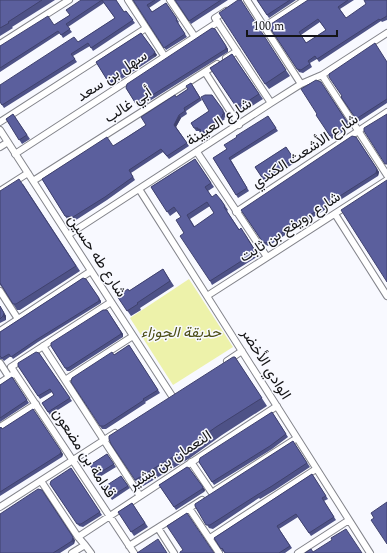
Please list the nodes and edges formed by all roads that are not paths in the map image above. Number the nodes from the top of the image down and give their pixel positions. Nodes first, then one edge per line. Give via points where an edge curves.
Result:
1 (69, 0) edge
2 (128, 0) edge
3 (170, 0) edge
4 (247, 0) edge
5 (304, 0) edge
6 (231, 7) edge
7 (216, 20) junction
8 (265, 26) junction
9 (146, 28) junction
10 (387, 33) edge
11 (195, 37) junction
12 (0, 44) edge
13 (237, 51) junction
14 (165, 57) junction
15 (205, 72) junction
16 (322, 75) junction
17 (302, 84) junction
18 (271, 103) junction
19 (387, 112) edge
20 (0, 122) edge
21 (239, 125) junction
22 (0, 130) edge
23 (358, 132) junction
24 (8, 142) junction
25 (0, 147) edge
26 (197, 152) junction
27 (15, 154) junction
28 (28, 173) junction
29 (387, 175) edge
30 (387, 180) edge
31 (33, 181) junction
32 (139, 189) junction
33 (0, 191) edge
34 (236, 212) junction
35 (335, 214) junction
36 (68, 235) junction
37 (267, 257) junction
38 (91, 271) junction
39 (0, 291) edge
40 (207, 296) junction
41 (387, 296) edge
42 (111, 302) junction
43 (18, 319) junction
44 (0, 331) edge
45 (133, 336) junction
46 (42, 346) junction
47 (242, 351) junction
48 (0, 363) edge
49 (223, 364) edge
50 (15, 373) junction
51 (9, 377) junction
52 (65, 380) junction
53 (0, 382) edge
54 (178, 392) edge
55 (172, 396) junction
56 (166, 400) edge
57 (36, 404) junction
58 (277, 406) junction
59 (0, 427) edge
60 (123, 428) edge
61 (297, 438) junction
62 (104, 440) junction
63 (73, 460) junction
64 (191, 462) junction
65 (316, 469) junction
66 (41, 481) junction
67 (212, 493) junction
68 (140, 496) junction
69 (0, 507) edge
70 (189, 508) junction
71 (109, 516) junction
72 (349, 520) junction
73 (158, 528) junction
74 (78, 537) junction
75 (210, 538) junction
76 (85, 545) junction
77 (129, 546) junction
78 (72, 553) edge
79 (91, 553) edge
80 (134, 553) edge
81 (174, 553) edge
82 (219, 553) edge
83 (298, 553) edge
84 (370, 553) edge

1 - 12 street
2 - 9 street
3 - 11 street
4 - 8 street
5 - 8 street
6 - 7 street, سهل بن سعد
7 - 11 street, سهل بن سعد
7 - 13 street
8 - 17 street
9 - 14 street
9 - 20 street
10 - 16 street, شارع العيينة
11 - 14 street, سهل بن سعد
13 - 15 street, أبي غالب
13 - 18 street
14 - 27 street, سهل بن سعد
15 - 21 street
15 - 31 street, أبي غالب
16 - 17 street, شارع العيينة
16 - 23 street
17 - 18 street, شارع العيينة
18 - 21 street, شارع العيينة
19 - 23 street, شارع الأشعث الكندي
21 - 26 street, شارع العيينة
22 - 24 street, شارع طه حسين
23 - 29 street
23 - 34 street, شارع الأشعث الكندي
24 - 25 street
24 - 27 street, شارع طه حسين
26 - 32 street, شارع العيينة
26 - 34 street
27 - 28 street, شارع طه حسين
28 - 31 street, شارع طه حسين
28 - 33 street
30 - 35 street, شارع رويفع بن ثابت
31 - 36 street, شارع طه حسين
32 - 36 street, شارع العيينة
32 - 40 street, الوادي الأخضر
34 - 37 street
35 - 37 street, شارع رويفع بن ثابت
35 - 41 street
36 - 38 street, شارع طه حسين
37 - 40 street, شارع رويفع بن ثابت
38 - 42 street, شارع طه حسين
38 - 43 street
39 - 43 street
40 - 47 street, الوادي الأخضر
42 - 45 street, شارع طه حسين
42 - 46 street
43 - 44 street
45 - 52 street
45 - 55 street, شارع طه حسين
46 - 50 street, قدامة بن مضعون via 11,367
46 - 52 street
47 - 49 street
47 - 58 street, الوادي الأخضر
48 - 51 street
50 - 51 street
50 - 57 street, قدامة بن مضعون
51 - 53 street
52 - 62 street
54 - 55 street
55 - 56 street
57 - 59 street
57 - 63 street, قدامة بن مضعون
58 - 61 street, الوادي الأخضر
58 - 64 street, النعمان بن بشير
60 - 62 street
61 - 65 street, الوادي الأخضر
61 - 67 street
62 - 63 street
62 - 68 street
63 - 66 street
63 - 71 street, قدامة بن مضعون
64 - 67 street
64 - 68 street, النعمان بن بشير
65 - 72 street, الوادي الأخضر
65 - 75 street
66 - 69 street
66 - 74 street
67 - 70 street
68 - 71 street, النعمان بن بشير
70 - 73 street
70 - 75 street
71 - 74 street, النعمان بن بشير
71 - 77 street, قدامة بن مضعون
72 - 83 street
72 - 84 street, الوادي الأخضر
73 - 77 street
73 - 81 street
74 - 76 street
75 - 82 street
76 - 78 street
76 - 79 street
77 - 80 street, قدامة بن مضعون

